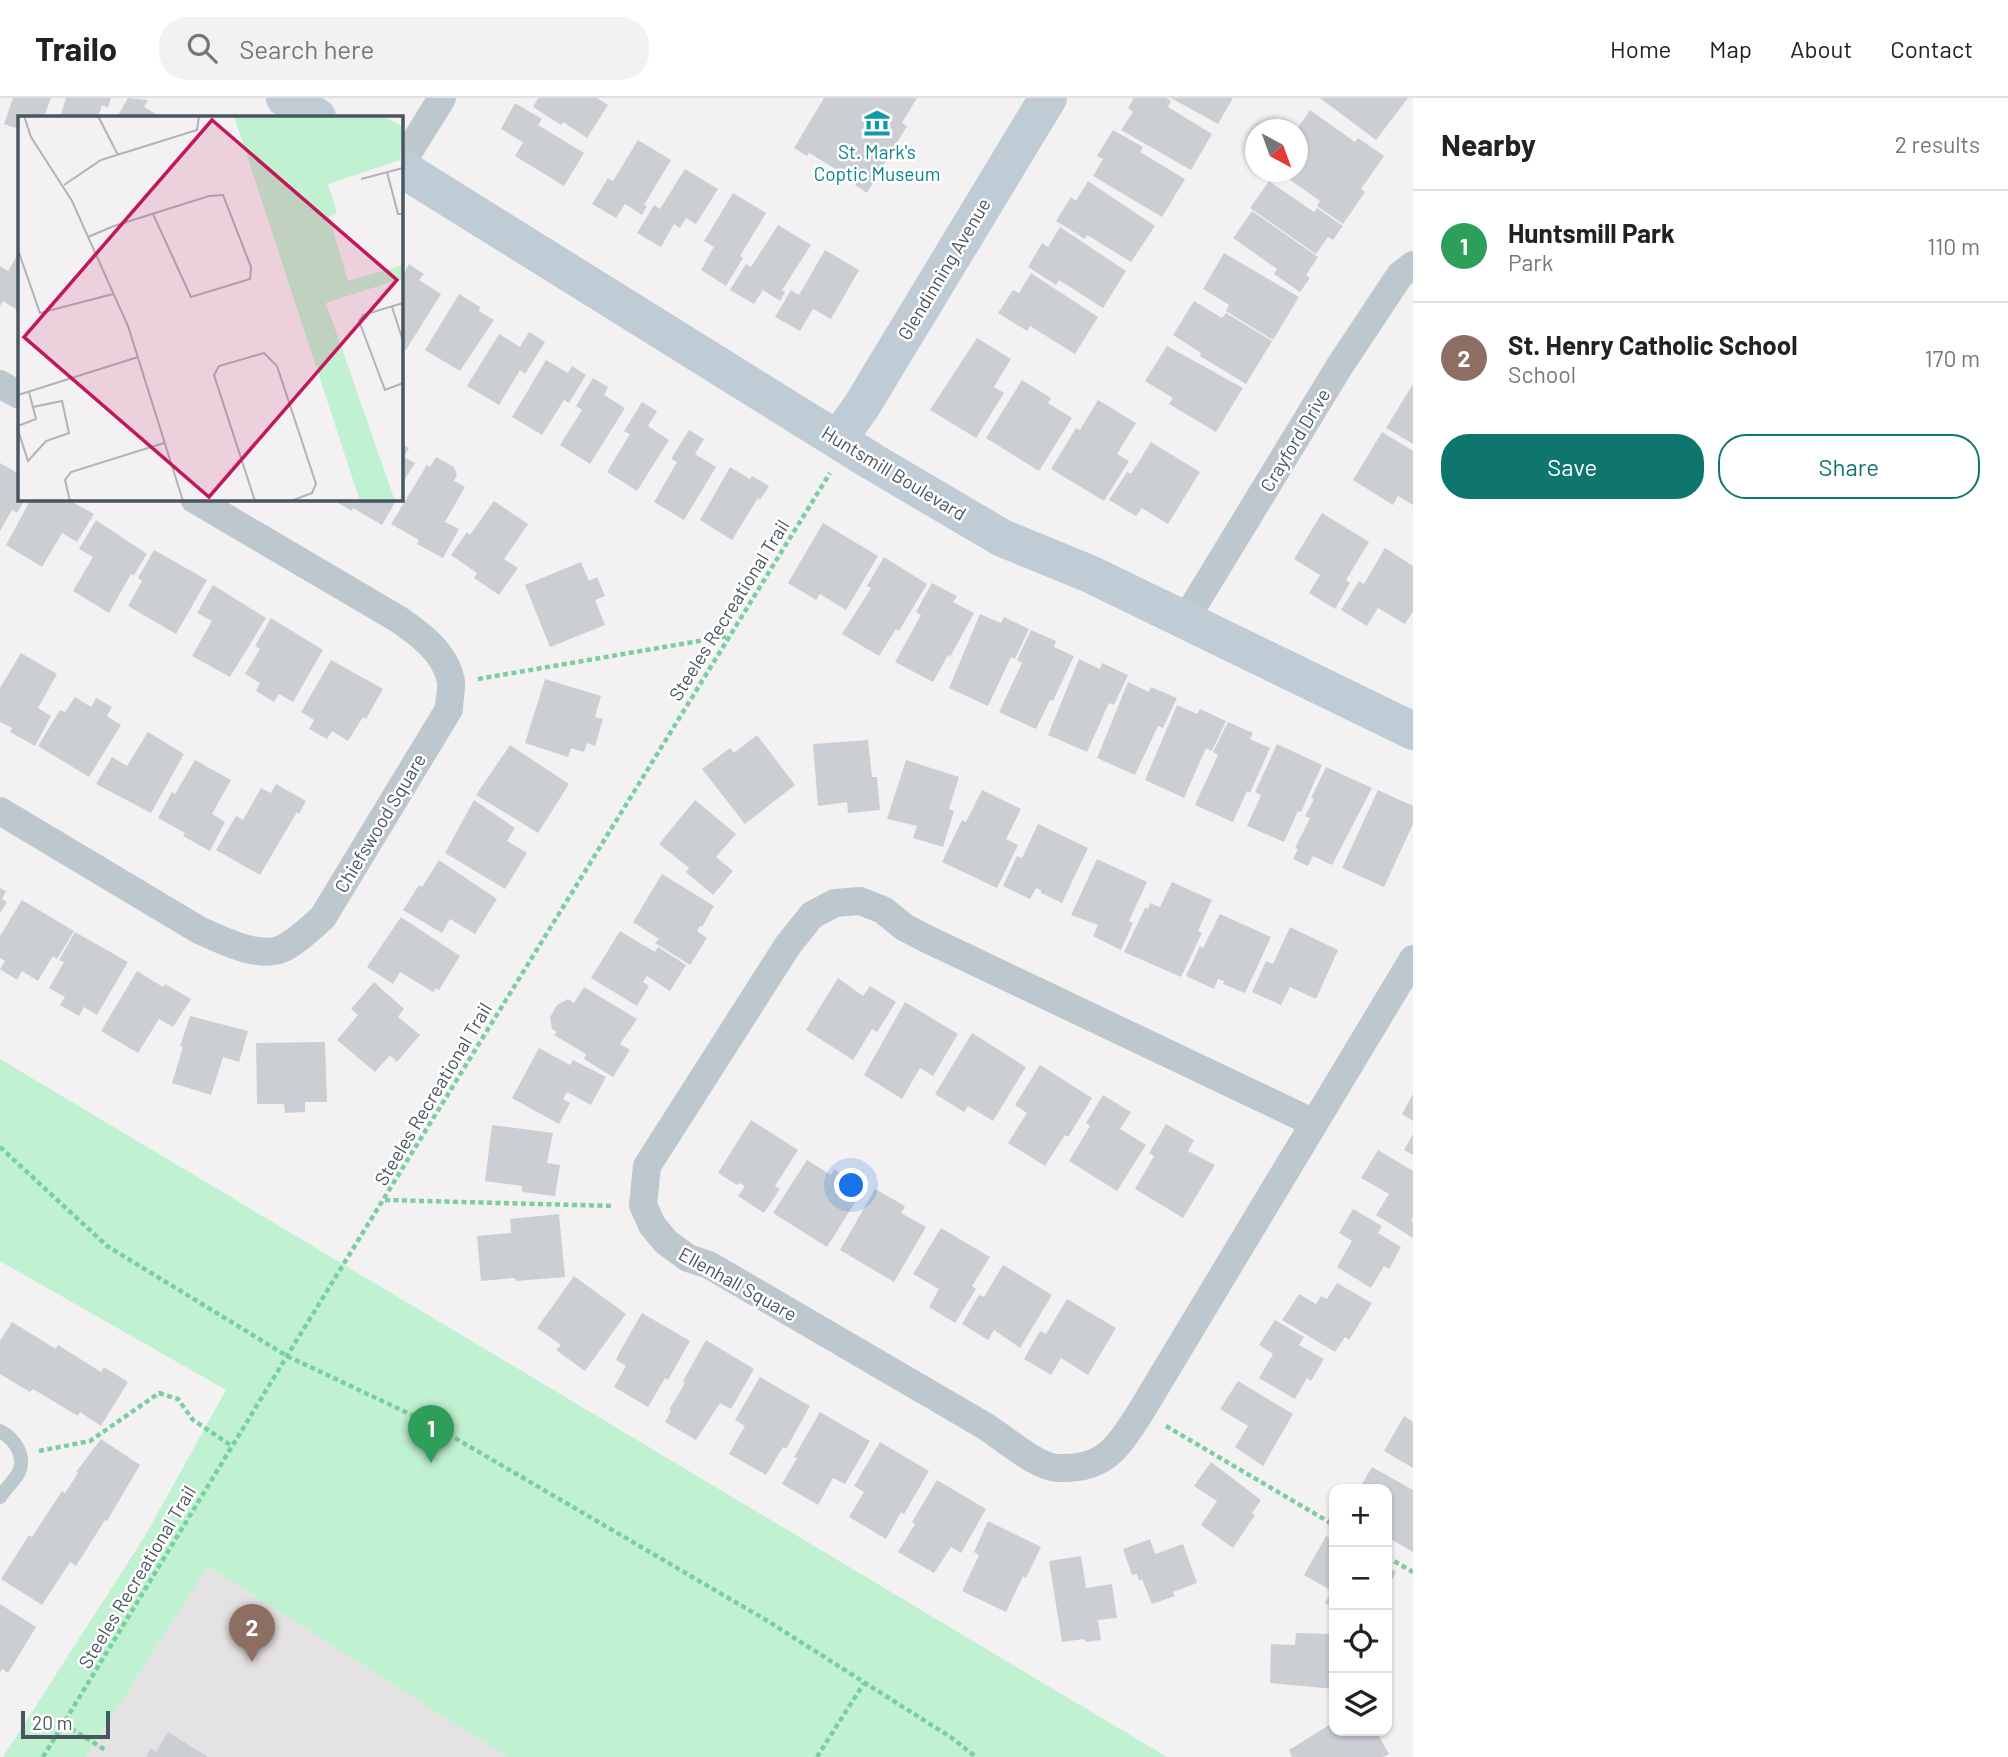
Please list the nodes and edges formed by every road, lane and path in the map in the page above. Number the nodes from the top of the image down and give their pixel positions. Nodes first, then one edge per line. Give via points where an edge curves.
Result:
1 (285, 98) edge
2 (442, 98) edge
3 (1048, 98) edge
4 (315, 116) edge
5 (402, 164) edge
6 (402, 167) edge
7 (1413, 265) edge
8 (0, 384) edge
9 (18, 394) edge
10 (843, 442) junction
11 (196, 500) edge
12 (1185, 620) junction
13 (729, 635) junction
14 (451, 681) junction
15 (1413, 731) edge
16 (0, 811) edge
17 (1413, 959) edge
18 (1314, 1123) junction
19 (0, 1147) edge
20 (385, 1200) junction
21 (643, 1205) junction
22 (287, 1356) junction
23 (1140, 1413) junction
24 (0, 1431) edge
25 (232, 1446) junction
26 (22, 1456) junction
27 (0, 1497) edge
28 (1329, 1522) edge
29 (1392, 1560) edge
30 (1413, 1572) edge
31 (864, 1683) junction
32 (64, 1724) junction
33 (107, 1751) dead end
34 (43, 1757) edge
35 (817, 1757) edge
36 (975, 1757) edge

1 - 4 street
2 - 5 street
3 - 10 street, Glendinning Avenue
6 - 10 street, Huntsmill Boulevard
7 - 12 street, Crayford Drive via 1400,275 1339,367
8 - 9 street
10 - 12 street, Huntsmill Boulevard via 1002,538
10 - 13 path, Steeles Recreational Trail
11 - 14 street via 425,638
12 - 15 street, Huntsmill Boulevard
13 - 14 path
13 - 20 path, Steeles Recreational Trail
14 - 16 street, Chiefswood Square via 449,709 323,916 282,949 262,951 199,930
17 - 18 street, Ellenhall Square
18 - 21 street via 925,938 883,910 860,901 835,903 812,915 788,945 647,1166
18 - 23 street, Ellenhall Square
19 - 22 path via 107,1246
20 - 21 path
20 - 22 path, Steeles Recreational Trail
21 - 23 street, Ellenhall Square via 666,1242 688,1258 709,1265 1054,1468 1082,1468 1115,1451
22 - 25 path, Steeles Recreational Trail
22 - 31 path via 430,1424 766,1620
23 - 28 path
24 - 26 lane via 12,1437
25 - 26 path via 193,1420 178,1399 159,1393 90,1441
25 - 32 path, Steeles Recreational Trail
26 - 27 lane via 18,1474
29 - 30 path
31 - 35 path
31 - 36 path
32 - 33 path
32 - 34 path, Steeles Recreational Trail

